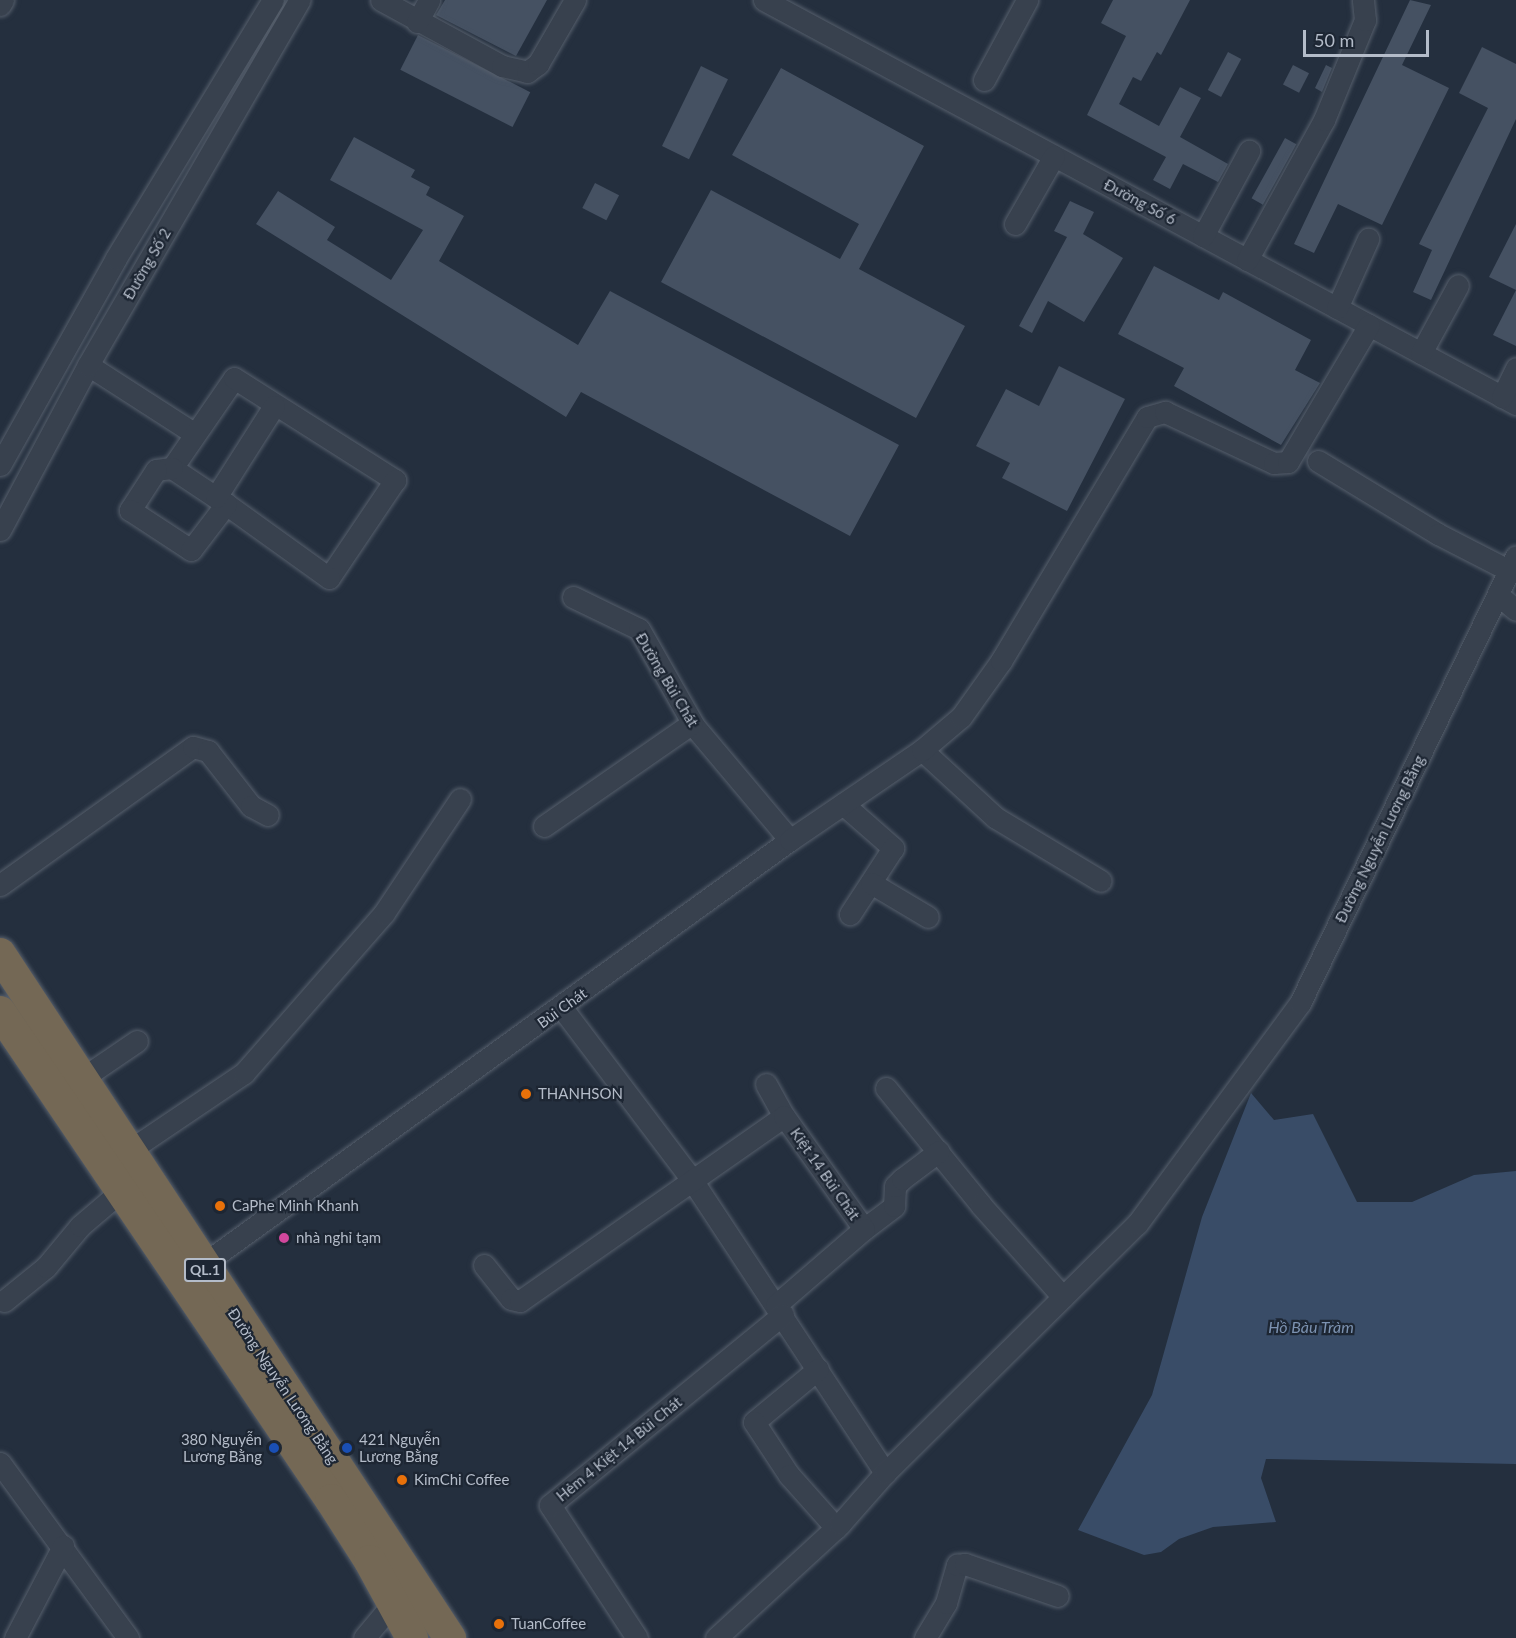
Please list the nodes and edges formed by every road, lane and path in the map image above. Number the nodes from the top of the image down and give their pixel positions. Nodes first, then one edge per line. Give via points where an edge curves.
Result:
1 (3, 0) edge
2 (273, 0) edge
3 (300, 0) edge
4 (381, 0) edge
5 (429, 0) edge
6 (575, 0) edge
7 (764, 0) edge
8 (1027, 0) edge
9 (1363, 0) edge
10 (0, 4) edge
11 (417, 22) junction
12 (984, 80) dead end
13 (1249, 151) dead end
14 (1054, 156) junction
15 (1015, 224) dead end
16 (1203, 236) junction
17 (1368, 239) dead end
18 (1247, 260) junction
19 (111, 267) junction
20 (136, 283) junction
21 (1458, 285) dead end
22 (1337, 308) junction
23 (1369, 325) junction
24 (1421, 353) junction
25 (88, 365) junction
26 (1516, 368) edge
27 (1509, 400) edge
28 (274, 406) junction
29 (195, 434) junction
30 (1318, 461) dead end
31 (0, 465) edge
32 (172, 468) junction
33 (221, 501) junction
34 (0, 531) edge
35 (1513, 564) edge
36 (1497, 595) junction
37 (573, 597) dead end
38 (1516, 610) edge
39 (692, 723) junction
40 (922, 750) junction
41 (460, 799) dead end
42 (843, 804) junction
43 (268, 815) dead end
44 (544, 826) dead end
45 (790, 840) junction
46 (1101, 881) dead end
47 (871, 883) junction
48 (0, 885) edge
49 (850, 914) dead end
50 (928, 917) dead end
51 (0, 954) edge
52 (562, 1008) junction
53 (0, 1012) edge
54 (137, 1041) dead end
55 (84, 1077) junction
56 (766, 1084) dead end
57 (886, 1088) dead end
58 (784, 1116) junction
59 (939, 1151) junction
60 (127, 1152) junction
61 (692, 1180) junction
62 (121, 1191) junction
63 (864, 1229) junction
64 (202, 1265) junction
65 (484, 1265) dead end
66 (1064, 1297) junction
67 (4, 1300) dead end
68 (779, 1310) junction
69 (818, 1369) junction
70 (0, 1463) edge
71 (885, 1473) junction
72 (836, 1528) junction
73 (63, 1545) junction
74 (403, 1592) junction
75 (1058, 1596) dead end
76 (15, 1638) edge
77 (128, 1638) edge
78 (364, 1638) edge
79 (412, 1638) edge
80 (450, 1638) edge
81 (637, 1638) edge
82 (716, 1638) edge
83 (925, 1638) edge

1 - 10 street
2 - 19 street, Đường Số 2
3 - 20 street, Đường Số 2
4 - 11 street
5 - 11 street
6 - 11 street via 538,64 527,72 502,66
7 - 14 street, Đường Số 6
8 - 12 street
9 - 18 street via 1365,20 1324,120
13 - 16 street
14 - 15 street
14 - 16 street, Đường Số 6
16 - 18 street, Đường Số 6
17 - 22 street
18 - 22 street, Đường Số 6
19 - 20 street
19 - 31 street, Đường Số 2
20 - 25 street, Đường Số 2
21 - 24 street
22 - 23 street, Đường Số 6
23 - 24 street, Đường Số 6
23 - 40 street, Bùi Chát via 1288,462 1274,463 1165,412 1147,417 986,686 962,717
24 - 27 street, Đường Số 6
25 - 29 street
25 - 34 street, Đường Số 2
26 - 27 street
28 - 29 street via 234,378
28 - 33 street
28 - 33 street via 395,480 329,578
29 - 32 street
30 - 35 street via 1438,534
32 - 33 street
32 - 33 street via 156,470 130,510 191,550
35 - 36 street, Đường Nguyễn Lương Bằng
36 - 38 street
36 - 66 street, Đường Nguyễn Lương Bằng via 1300,1004 1137,1224
37 - 39 street, Đường Bùi Chát via 639,629
39 - 44 street
39 - 45 street, Đường Bùi Chát
40 - 42 street, Bùi Chát
40 - 46 street via 996,818
41 - 60 street via 384,913 244,1073
42 - 45 street, Bùi Chát
42 - 47 street via 893,845
43 - 48 street via 251,806 208,751 194,747
45 - 52 street, Bùi Chát
47 - 49 street
47 - 50 street
51 - 55 highway, Đường Nguyễn Lương Bằng / QL.1
52 - 61 street
52 - 64 street, Bùi Chát
53 - 62 highway, Đường Nguyễn Lương Bằng / QL.1
54 - 55 street
55 - 60 highway, Đường Nguyễn Lương Bằng / QL.1
56 - 58 street
57 - 59 street
58 - 61 street, Kiệt 14 Bùi Chát
58 - 63 street, Kiệt 14 Bùi Chát
59 - 63 street via 895,1186 894,1206
59 - 66 street via 981,1205
60 - 64 highway, Đường Nguyễn Lương Bằng / QL.1
61 - 65 street via 520,1301 512,1299
61 - 68 street
62 - 67 street via 80,1226 46,1267
62 - 74 highway, Đường Nguyễn Lương Bằng / QL.1 via 331,1500
63 - 68 street, Kiệt 14 Bùi Chát
64 - 74 highway, Đường Nguyễn Lương Bằng / QL.1
66 - 71 street, Đường Nguyễn Lương Bằng
68 - 69 street
68 - 81 street, Hẻm 4 Kiệt 14 Bùi Chát via 550,1505
69 - 71 street
69 - 72 street via 754,1422 789,1475
70 - 73 street
71 - 72 street, Đường Nguyễn Lương Bằng
72 - 82 street, Đường Nguyễn Lương Bằng
73 - 76 street
73 - 77 street
74 - 78 street
74 - 79 highway, Đường Nguyễn Lương Bằng / QL.1
74 - 80 highway, Đường Nguyễn Lương Bằng / QL.1
75 - 83 street via 957,1565 946,1603

